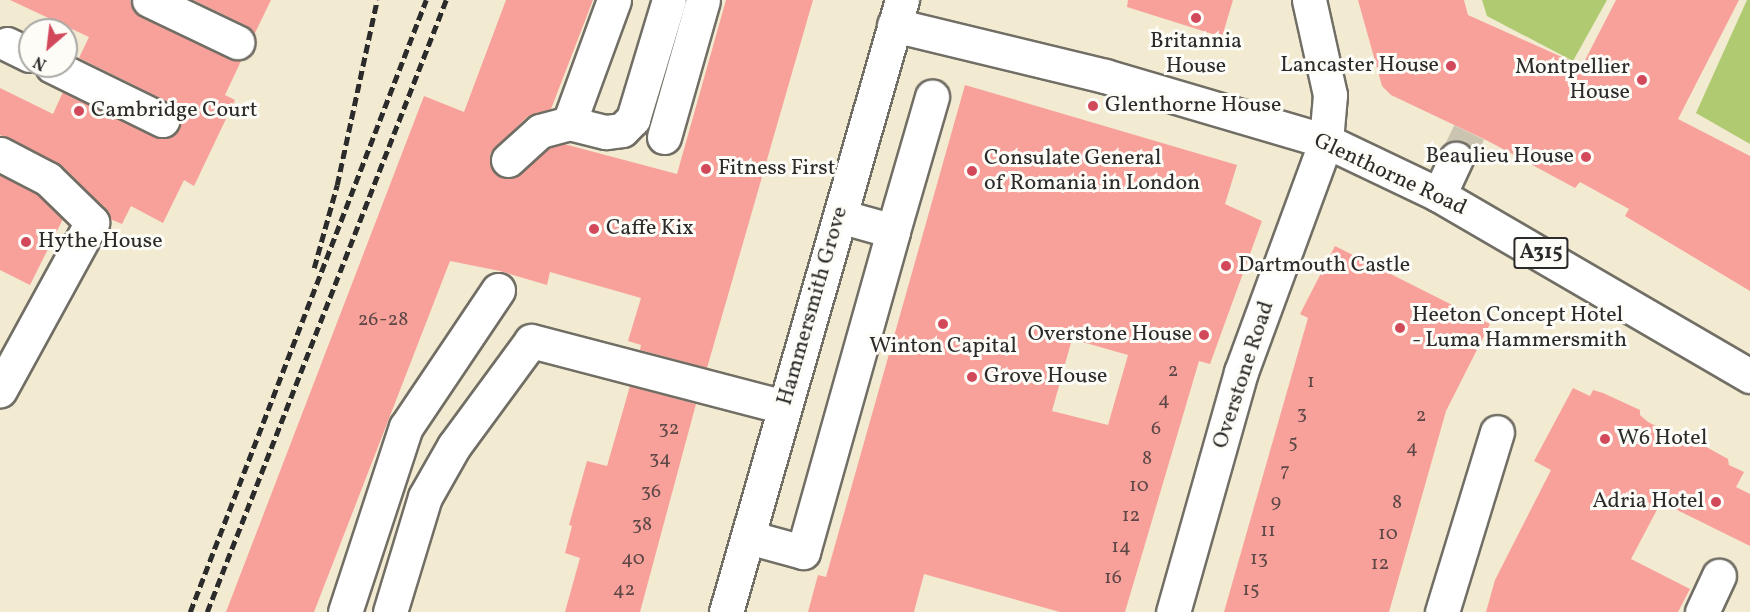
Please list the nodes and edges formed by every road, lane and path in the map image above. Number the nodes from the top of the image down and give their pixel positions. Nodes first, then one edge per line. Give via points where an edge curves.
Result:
1 (149, 0) edge
2 (615, 0) edge
3 (669, 0) edge
4 (703, 0) edge
5 (1310, 0) edge
6 (898, 12) edge
7 (237, 42) dead end
8 (76, 78) edge
9 (932, 97) dead end
10 (162, 120) dead end
11 (569, 123) junction
12 (664, 137) dead end
13 (1326, 141) junction
14 (0, 154) edge
15 (1456, 159) tunnel mouth
16 (508, 160) dead end
17 (1439, 195) junction
18 (840, 216) junction
19 (894, 231) junction
20 (498, 290) dead end
21 (1750, 376) edge
22 (0, 390) edge
23 (784, 407) junction
24 (1497, 432) dead end
25 (748, 537) junction
26 (1719, 576) dead end
27 (345, 612) edge
28 (390, 612) edge
29 (726, 612) edge
30 (1173, 612) edge
31 (1442, 612) edge
32 (1702, 612) edge

1 - 7 street
2 - 11 street
3 - 11 street via 633,119 622,129 606,132
4 - 12 street
5 - 13 street, Overstone Road via 1330,95
6 - 13 street, Glenthorne Road
6 - 18 street, Hammersmith Grove
8 - 10 street
9 - 19 street
11 - 16 street via 540,131
13 - 17 street, Glenthorne Road / A315
13 - 30 street, Overstone Road via 1241,372
14 - 22 street via 48,179 92,222
15 - 17 street
17 - 21 street, Glenthorne Road / A315
18 - 19 street
18 - 23 street, Hammersmith Grove
19 - 25 street via 802,552
20 - 27 street via 406,427
23 - 25 street, Hammersmith Grove
23 - 28 street via 531,341 454,446 425,497
24 - 31 street
25 - 29 street, Hammersmith Grove
26 - 32 street

